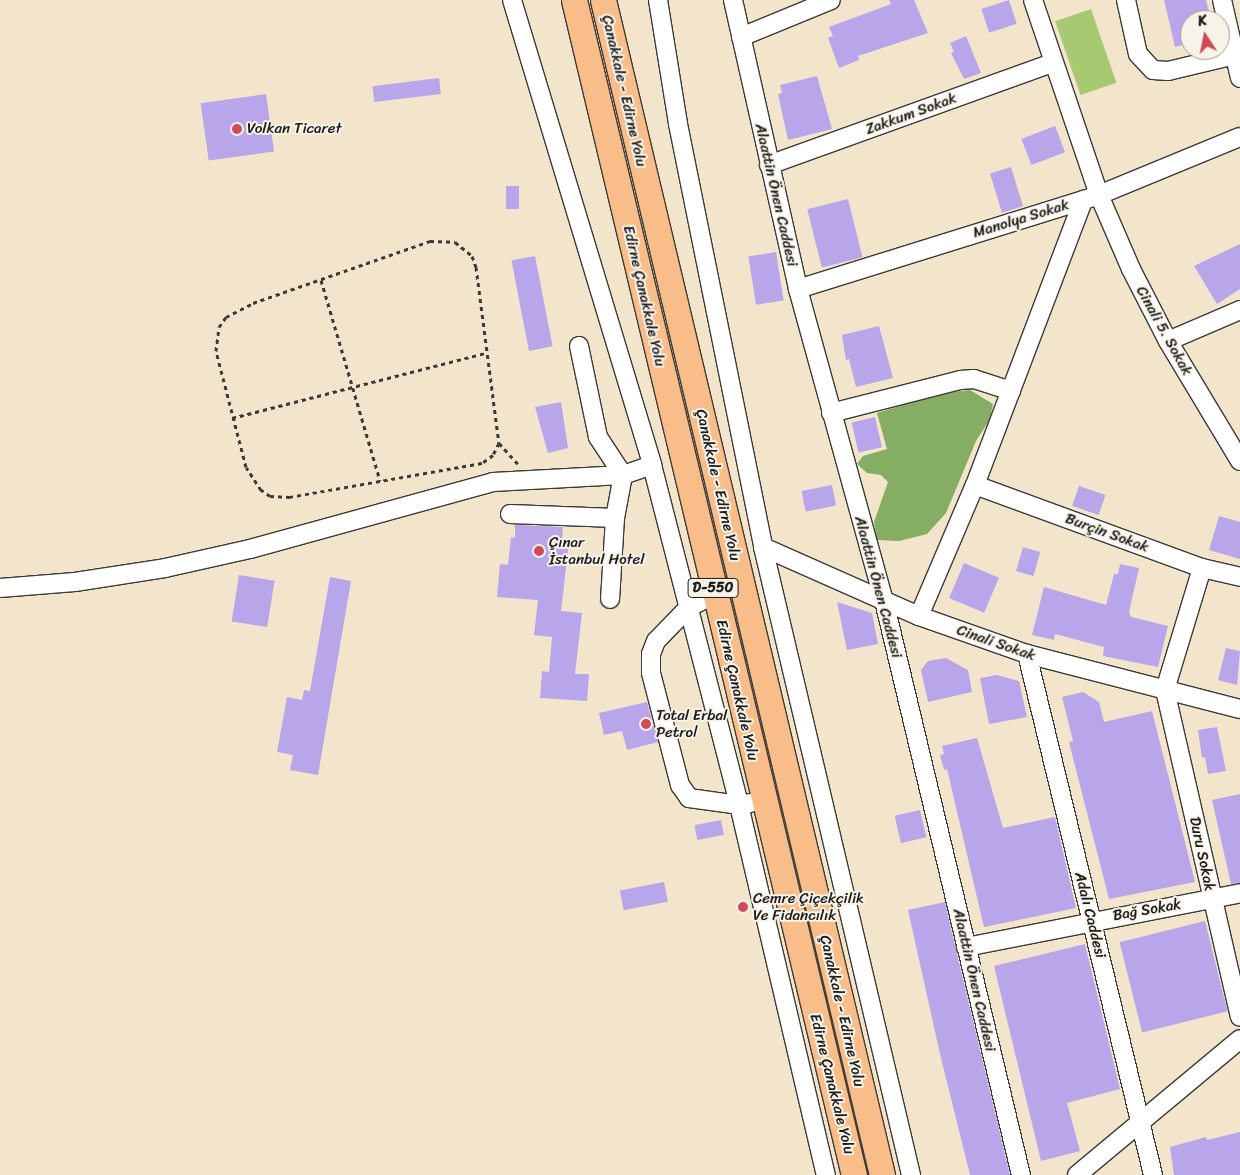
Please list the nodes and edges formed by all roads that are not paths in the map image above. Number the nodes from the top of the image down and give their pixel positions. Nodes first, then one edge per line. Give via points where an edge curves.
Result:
1 (512, 0) edge
2 (574, 0) edge
3 (603, 0) edge
4 (658, 0) edge
5 (733, 0) edge
6 (831, 0) edge
7 (1033, 0) edge
8 (1126, 0) edge
9 (1222, 0) edge
10 (741, 37) junction
11 (1235, 55) junction
12 (1053, 63) junction
13 (1240, 78) edge
14 (1240, 138) edge
15 (769, 165) junction
16 (1091, 197) junction
17 (798, 289) junction
18 (1240, 310) edge
19 (1168, 341) junction
20 (579, 346) dead end
21 (1011, 391) junction
22 (831, 413) junction
23 (1240, 461) edge
24 (652, 465) junction
25 (623, 475) junction
26 (975, 485) junction
27 (510, 514) dead end
28 (615, 518) junction
29 (763, 547) junction
30 (1202, 568) junction
31 (1240, 577) edge
32 (0, 588) edge
33 (715, 594) junction
34 (610, 599) dead end
35 (884, 601) junction
36 (689, 607) junction
37 (919, 616) junction
38 (1027, 654) junction
39 (1165, 690) junction
40 (1240, 709) edge
41 (763, 800) junction
42 (739, 805) junction
43 (1240, 893) edge
44 (1212, 899) junction
45 (1091, 920) junction
46 (966, 947) junction
47 (1240, 1017) edge
48 (1240, 1039) edge
49 (1141, 1121) junction
50 (826, 1175) edge
51 (854, 1175) edge
52 (882, 1175) edge
53 (911, 1175) edge
54 (1020, 1175) edge
55 (1077, 1175) edge
56 (1153, 1175) edge

1 - 24 street
2 - 33 highway, Edirne Çanakkale Yolu / D-550
3 - 52 highway, Çanakkale - Edirne Yolu / D-550
4 - 29 street via 678,124
5 - 10 street, Alaattin Önen Caddesi
6 - 10 street
7 - 12 street, Cinali 5. Sokak
8 - 11 street via 1138,54 1153,70 1168,71
9 - 11 street
10 - 15 street, Alaattin Önen Caddesi
11 - 13 street
12 - 15 street, Zakkum Sokak
12 - 16 street, Cinali 5. Sokak
14 - 16 street, Manolya Sokak
15 - 17 street, Alaattin Önen Caddesi
16 - 17 street, Manolya Sokak
16 - 19 street, Cinali 5. Sokak
16 - 21 street
17 - 22 street, Alaattin Önen Caddesi
18 - 19 street
19 - 23 street, Cinali 5. Sokak
20 - 25 street via 598,437
21 - 22 street via 974,379 960,380
21 - 26 street
22 - 35 street, Alaattin Önen Caddesi
24 - 25 street
24 - 36 street
25 - 28 street
25 - 32 street via 531,479 476,486 250,549 165,568 75,582
26 - 30 street, Burçin Sokak
26 - 37 street
27 - 28 street
28 - 34 street
29 - 35 street, Cinali Sokak
29 - 53 street
30 - 31 street, Burçin Sokak
30 - 39 street
33 - 36 street
33 - 41 highway, Edirne Çanakkale Yolu / D-550
35 - 37 street, Cinali Sokak
35 - 46 street, Alaattin Önen Caddesi
36 - 42 street
36 - 42 street via 653,647 650,662 657,699 680,784 689,798
37 - 38 street, Cinali Sokak
38 - 39 street, Cinali Sokak
38 - 45 street, Adalı Caddesi
39 - 40 street, Cinali Sokak
39 - 44 street, Duru Sokak
41 - 42 street
41 - 51 highway, Edirne Çanakkale Yolu / D-550
42 - 50 street
43 - 44 street, Bağ Sokak
44 - 45 street, Bağ Sokak
44 - 47 street, Duru Sokak
45 - 46 street, Bağ Sokak
45 - 49 street, Adalı Caddesi
46 - 54 street, Alaattin Önen Caddesi
48 - 49 street
49 - 55 street
49 - 56 street, Adalı Caddesi

